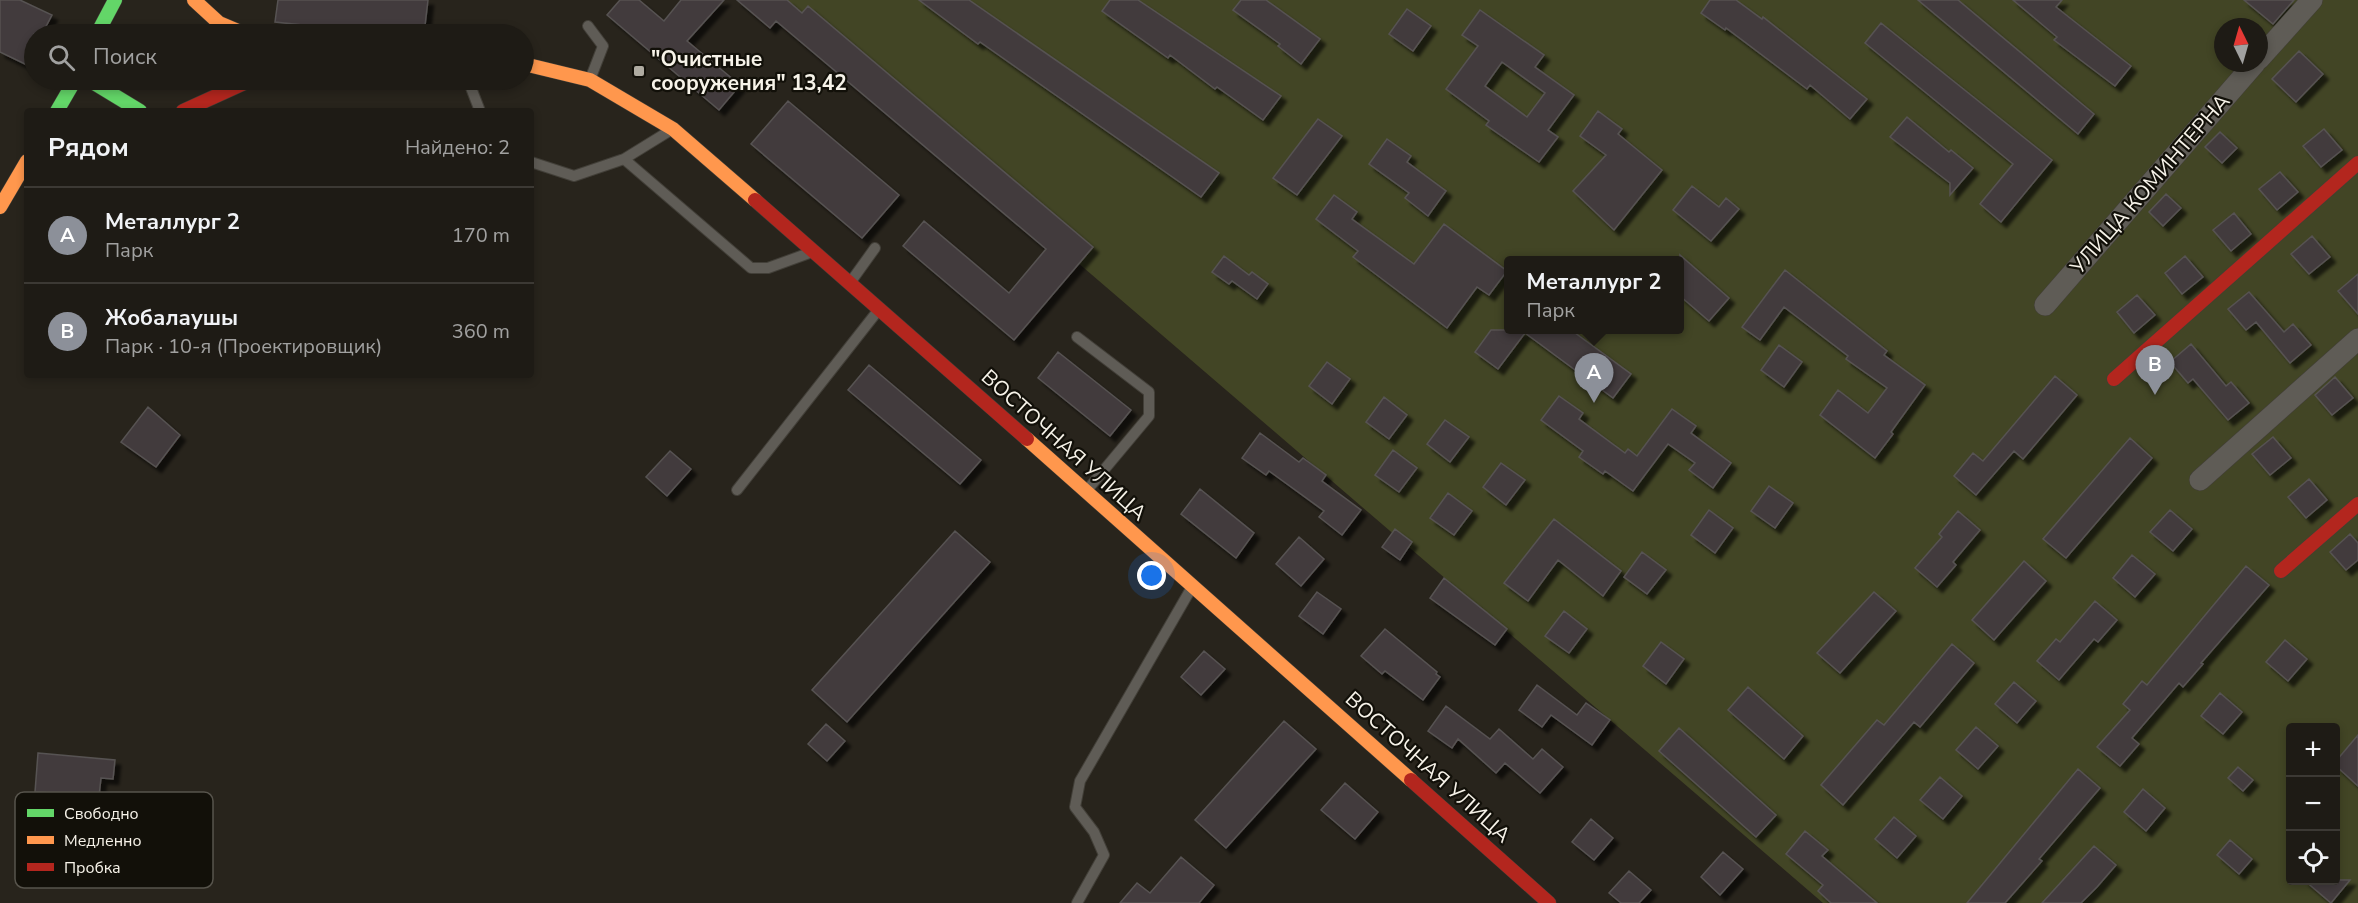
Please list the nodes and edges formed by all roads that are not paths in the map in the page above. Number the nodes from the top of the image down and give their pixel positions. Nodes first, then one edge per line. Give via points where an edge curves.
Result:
1 (115, 0) edge
2 (194, 0) edge
3 (2312, 0) edge
4 (102, 24) edge
5 (221, 24) edge
6 (588, 26) dead end
7 (2268, 49) edge
8 (534, 66) edge
9 (2247, 72) edge
10 (590, 80) junction
11 (69, 90) edge
12 (105, 90) edge
13 (229, 90) edge
14 (472, 90) edge
15 (59, 108) edge
16 (135, 108) edge
17 (190, 108) edge
18 (479, 108) edge
19 (673, 129) junction
20 (624, 159) junction
21 (534, 163) edge
22 (2358, 163) edge
23 (24, 166) edge
24 (24, 195) edge
25 (0, 208) edge
26 (875, 248) dead end
27 (813, 251) junction
28 (850, 283) junction
29 (2045, 305) dead end
30 (880, 308) junction
31 (1077, 337) dead end
32 (2358, 339) edge
33 (2114, 378) dead end
34 (2200, 480) dead end
35 (737, 490) dead end
36 (1086, 492) junction
37 (2358, 504) edge
38 (2281, 571) dead end
39 (1192, 587) junction
40 (1077, 903) edge
41 (1549, 903) edge

1 - 4 main road
2 - 5 main road
3 - 7 street
6 - 10 lane via 603,46
8 - 10 main road, ВОСТОЧНАЯ УЛИЦА
9 - 29 street, УЛИЦА КОМИНТЕРНА
10 - 19 main road, ВОСТОЧНАЯ УЛИЦА
11 - 15 main road
12 - 16 main road
13 - 17 main road
14 - 18 lane
19 - 20 lane
19 - 27 main road, ВОСТОЧНАЯ УЛИЦА
20 - 21 lane via 574,176
20 - 27 lane via 751,268 768,268
22 - 33 main road
23 - 25 main road
24 - 25 main road
26 - 28 lane
27 - 28 main road, ВОСТОЧНАЯ УЛИЦА
28 - 30 main road, ВОСТОЧНАЯ УЛИЦА
30 - 35 lane
30 - 36 main road, ВОСТОЧНАЯ УЛИЦА
31 - 36 lane via 1149,392 1149,416
32 - 34 street
36 - 39 main road, ВОСТОЧНАЯ УЛИЦА
37 - 38 main road
39 - 40 lane via 1080,782 1075,807 1094,832 1104,855
39 - 41 main road, ВОСТОЧНАЯ УЛИЦА

